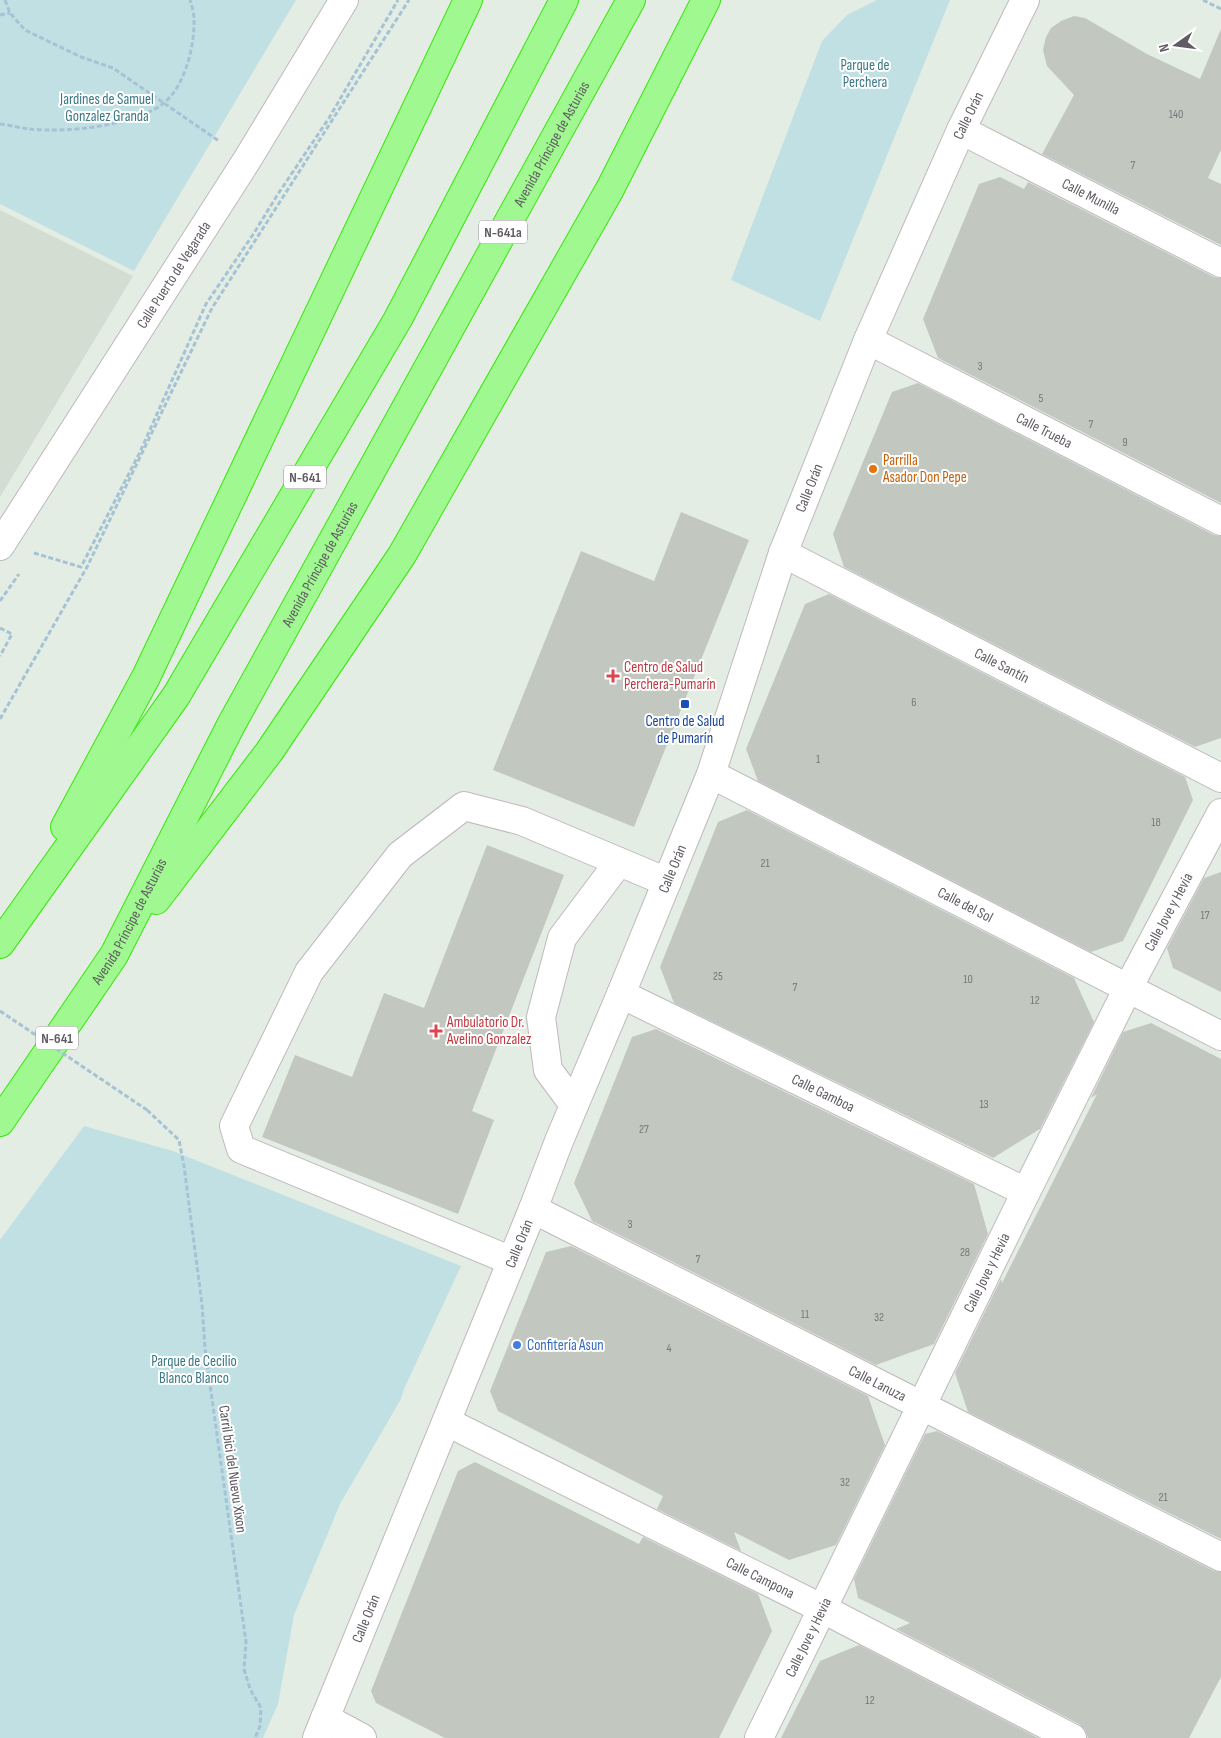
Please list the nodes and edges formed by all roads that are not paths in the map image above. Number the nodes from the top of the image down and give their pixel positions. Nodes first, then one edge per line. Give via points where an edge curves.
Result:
1 (344, 0) edge
2 (468, 0) edge
3 (564, 0) edge
4 (631, 0) edge
5 (706, 0) edge
6 (1025, 0) edge
7 (961, 130) junction
8 (1221, 263) edge
9 (868, 340) junction
10 (376, 463) joint
11 (1221, 521) edge
12 (0, 546) edge
13 (783, 553) junction
14 (711, 774) junction
15 (1221, 778) edge
16 (1221, 813) edge
17 (619, 862) junction
18 (667, 882) junction
19 (4, 938) edge
20 (114, 955) junction
21 (1128, 988) junction
22 (621, 994) junction
23 (1221, 1036) edge
24 (574, 1104) junction
25 (0, 1122) edge
26 (1026, 1192) junction
27 (533, 1209) junction
28 (512, 1261) junction
29 (922, 1405) junction
30 (447, 1422) junction
31 (1221, 1557) edge
32 (823, 1609) junction
33 (321, 1728) edge
34 (362, 1738) edge
35 (759, 1738) edge
36 (1072, 1738) edge

1 - 12 street, Calle Puerto de Vegarada via 247,160
2 - 19 highway via 146,677
3 - 19 highway, N-641 via 398,319 181,688
4 - 10 highway, Avenida Príncipe de Asturias / N-641a
5 - 20 highway via 610,189 402,554 269,752
6 - 7 street, Calle Orán
7 - 8 street, Calle Munilla
7 - 9 street, Calle Orán
9 - 11 street, Calle Trueba
9 - 13 street, Calle Orán
10 - 20 highway, Avenida Príncipe de Asturias / N-641 via 231,725
13 - 14 street, Calle Orán
13 - 15 street, Calle Santín
14 - 18 street, Calle Orán
14 - 21 street, Calle del Sol
16 - 21 street, Calle Jove y Hevia
17 - 18 street
17 - 24 street via 562,938 541,1017 548,1070
17 - 28 street via 522,821 464,806 400,855 309,972 234,1126 241,1149
18 - 22 street, Calle Orán
20 - 25 highway, Avenida Príncipe de Asturias / N-641
21 - 23 street, Calle del Sol
21 - 26 street, Calle Jove y Hevia
22 - 24 street, Calle Orán
22 - 26 street, Calle Gamboa
24 - 27 street, Calle Orán
26 - 29 street, Calle Jove y Hevia
27 - 28 street, Calle Orán
27 - 29 street, Calle Lanuza
28 - 30 street, Calle Orán
29 - 31 street, Calle Lanuza
29 - 32 street, Calle Jove y Hevia
30 - 32 street, Calle Campona
30 - 33 street, Calle Orán
32 - 35 street, Calle Jove y Hevia
32 - 36 street, Calle Campona
33 - 34 street

